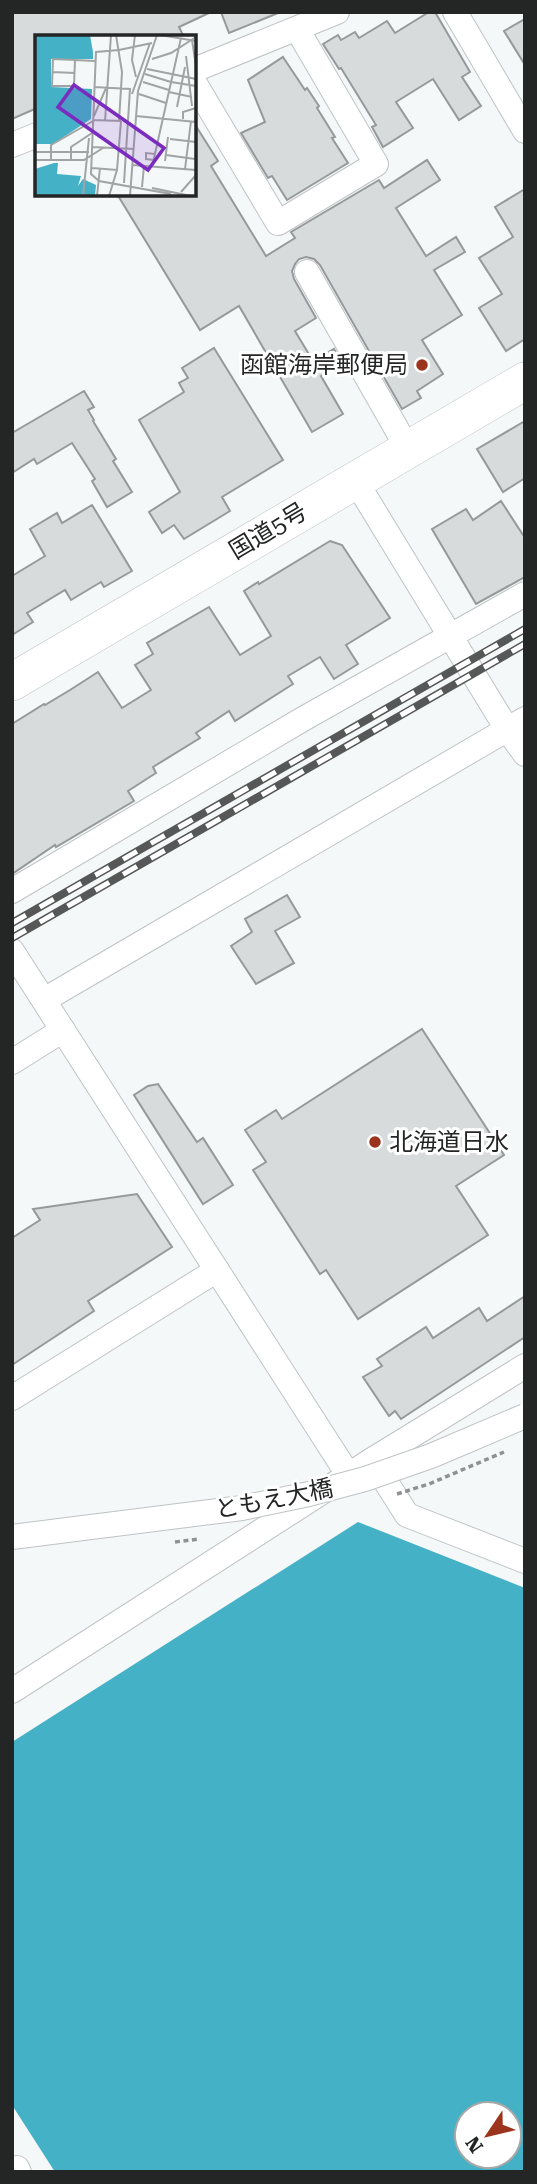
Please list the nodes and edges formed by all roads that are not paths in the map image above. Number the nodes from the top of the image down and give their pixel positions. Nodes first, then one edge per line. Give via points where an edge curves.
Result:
1 (337, 12) edge
2 (455, 12) edge
3 (296, 29) junction
4 (196, 69) edge
5 (196, 85) edge
6 (523, 122) edge
7 (35, 136) edge
8 (12, 145) edge
9 (307, 272) dead end
10 (525, 381) edge
11 (408, 449) junction
12 (355, 480) junction
13 (525, 594) edge
14 (450, 635) junction
15 (12, 682) edge
16 (516, 724) edge
17 (525, 754) edge
18 (12, 891) edge
19 (12, 951) edge
20 (44, 1000) junction
21 (63, 1030) junction
22 (12, 1062) edge
23 (217, 1270) junction
24 (525, 1366) edge
25 (12, 1398) edge
26 (525, 1416) edge
27 (372, 1461) junction
28 (349, 1476) junction
29 (12, 1537) edge
30 (525, 1561) edge
31 (12, 1691) edge
32 (12, 2171) edge
33 (19, 2172) edge

1 - 3 street
2 - 6 street
3 - 4 street
3 - 5 street via 376,164 278,223
7 - 8 street
9 - 11 street
10 - 11 highway, 国道5号
11 - 12 highway, 国道5号
12 - 14 street
12 - 15 highway, 国道5号
13 - 14 street
14 - 16 street
14 - 18 street
16 - 17 street
16 - 20 street
19 - 20 street
20 - 21 street
21 - 22 street
21 - 23 street
23 - 25 street
23 - 28 street
24 - 27 street
26 - 29 street, ともえ大橋, bridge via 430,1456 309,1494 242,1508
27 - 28 street
27 - 30 street via 407,1515
28 - 31 street
32 - 33 street via 17,2168

